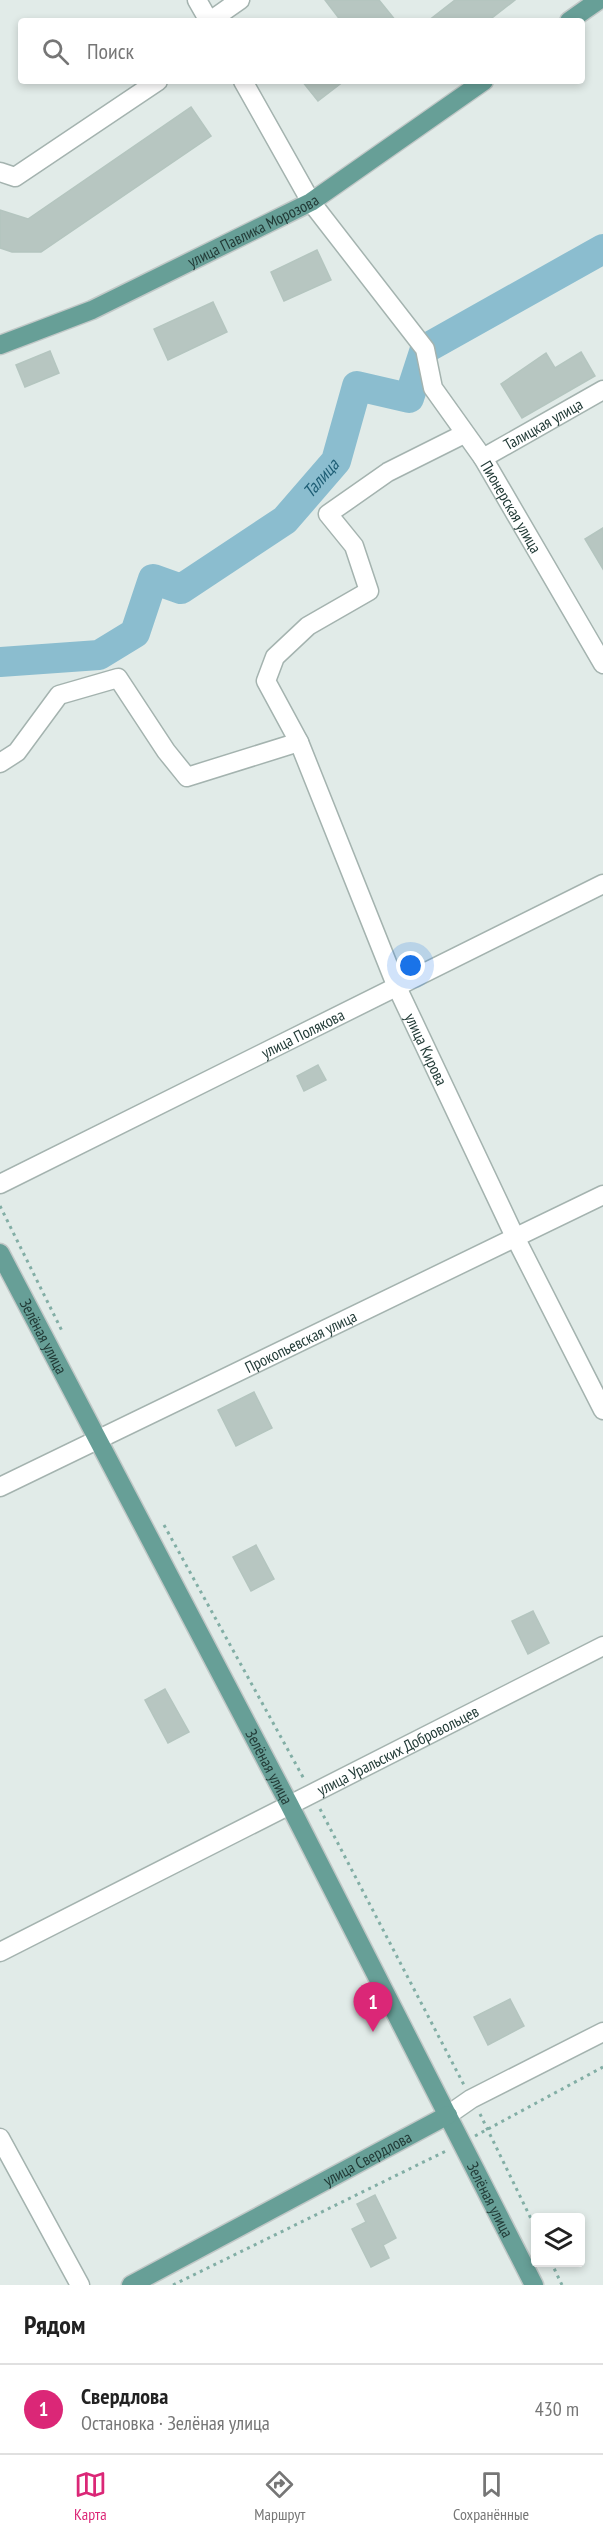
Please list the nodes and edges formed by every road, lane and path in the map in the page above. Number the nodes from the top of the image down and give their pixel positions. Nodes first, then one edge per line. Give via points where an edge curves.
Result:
1 (197, 0) edge
2 (240, 0) edge
3 (599, 0) edge
4 (208, 18) edge
5 (214, 18) edge
6 (573, 18) edge
7 (154, 84) edge
8 (245, 84) edge
9 (480, 84) edge
10 (0, 172) edge
11 (311, 202) junction
12 (0, 345) edge
13 (603, 390) edge
14 (464, 434) junction
15 (483, 458) junction
16 (603, 664) edge
17 (299, 742) junction
18 (0, 763) edge
19 (603, 884) edge
20 (396, 985) junction
21 (0, 1184) edge
22 (603, 1195) edge
23 (0, 1206) edge
24 (515, 1237) junction
25 (0, 1253) edge
26 (64, 1334) dead end
27 (603, 1410) edge
28 (95, 1440) junction
29 (0, 1487) edge
30 (163, 1524) dead end
31 (603, 1646) edge
32 (312, 1792) junction
33 (289, 1804) junction
34 (0, 1952) edge
35 (603, 2032) edge
36 (603, 2067) edge
37 (471, 2099) junction
38 (448, 2115) junction
39 (488, 2128) junction
40 (0, 2138) edge
41 (462, 2143) junction
42 (531, 2218) edge
43 (553, 2267) edge
44 (80, 2285) edge
45 (131, 2285) edge
46 (173, 2285) edge
47 (534, 2285) edge
48 (562, 2285) edge

1 - 4 street
2 - 5 street
3 - 6 main road
7 - 10 street via 15,177
8 - 11 street
9 - 11 main road, улица Павлика Морозова
11 - 12 main road, улица Павлика Морозова via 92,310
11 - 14 street, Пионерская улица via 425,349 433,388
13 - 15 street, Талицкая улица
14 - 15 street, Пионерская улица
14 - 17 street, улица Кирова via 388,472 328,514 354,546 369,591 308,626 274,657 266,681
15 - 16 street, Пионерская улица
17 - 18 street via 188,777 118,678 58,696 17,752
17 - 20 street, улица Кирова
19 - 20 street, улица Полякова
20 - 21 street, улица Полякова
20 - 24 street, улица Кирова
22 - 24 street, Прокопьевская улица
23 - 26 path
24 - 27 street, улица Кирова
24 - 28 street, Прокопьевская улица
25 - 28 main road, Зелёная улица
28 - 29 street, Прокопьевская улица
28 - 33 main road, Зелёная улица
30 - 32 path
31 - 32 street, улица Уральских Добровольцев
32 - 33 street, улица Уральских Добровольцев
32 - 37 path
33 - 34 street, улица Уральских Добровольцев
33 - 38 main road, Зелёная улица
35 - 37 street, улица Свердлова
36 - 39 path
37 - 38 street, улица Свердлова
37 - 39 path
38 - 41 main road, Зелёная улица
38 - 45 main road, улица Свердлова
39 - 41 path
39 - 42 path
40 - 44 street
41 - 46 path
41 - 47 main road, Зелёная улица
43 - 48 path

